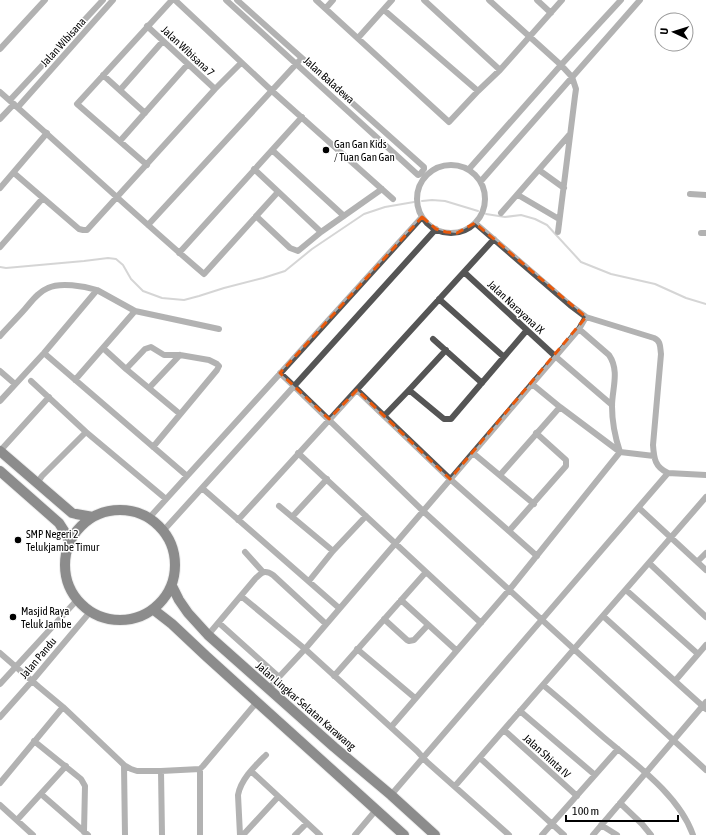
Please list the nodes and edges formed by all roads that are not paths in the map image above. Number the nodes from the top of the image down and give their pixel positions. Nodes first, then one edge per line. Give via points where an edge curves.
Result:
1 (45, 0) edge
2 (103, 0) edge
3 (114, 0) edge
4 (173, 0) edge
5 (226, 0) edge
6 (237, 0) edge
7 (316, 0) edge
8 (333, 0) edge
9 (392, 0) edge
10 (424, 0) edge
11 (489, 0) edge
12 (537, 0) edge
13 (562, 0) edge
14 (621, 0) edge
15 (640, 0) edge
16 (326, 8) junction
17 (384, 10) junction
18 (551, 13) junction
19 (87, 17) junction
20 (93, 23) junction
21 (147, 26) junction
22 (530, 37) junction
23 (358, 38) junction
24 (163, 41) junction
25 (1, 46) edge
26 (302, 58) junction
27 (241, 63) junction
28 (188, 64) junction
29 (296, 64) junction
30 (561, 65) junction
31 (500, 70) junction
32 (103, 75) junction
33 (572, 77) junction
34 (215, 89) junction
35 (120, 90) junction
36 (272, 91) junction
37 (478, 91) junction
38 (0, 92) edge
39 (14, 104) junction
40 (145, 113) junction
41 (302, 117) junction
42 (0, 119) edge
43 (47, 133) junction
44 (570, 134) junction
45 (120, 141) junction
46 (272, 150) junction
47 (147, 165) junction
48 (254, 169) junction
49 (469, 169) junction
50 (539, 170) junction
51 (14, 173) junction
52 (481, 181) junction
53 (0, 188) edge
54 (564, 188) junction
55 (382, 189) junction
56 (278, 192) junction
57 (690, 194) dead end
58 (518, 195) junction
59 (706, 195) edge
60 (116, 197) junction
61 (43, 198) junction
62 (393, 198) dead end
63 (501, 213) dead end
64 (256, 216) junction
65 (344, 216) junction
66 (422, 217) junction
67 (559, 219) junction
68 (475, 223) junction
69 (148, 225) junction
70 (436, 229) junction
71 (321, 232) junction
72 (558, 232) dead end
73 (494, 239) junction
74 (0, 248) edge
75 (179, 253) junction
76 (464, 272) junction
77 (97, 290) junction
78 (439, 299) junction
79 (135, 311) junction
80 (586, 317) junction
81 (219, 329) dead end
82 (578, 329) junction
83 (527, 330) junction
84 (0, 336) edge
85 (433, 339) dead end
86 (103, 348) junction
87 (446, 350) junction
88 (44, 354) junction
89 (180, 355) junction
90 (555, 356) junction
91 (504, 357) junction
92 (126, 369) junction
93 (0, 371) edge
94 (280, 374) junction
95 (75, 380) junction
96 (31, 381) dead end
97 (482, 383) junction
98 (15, 384) junction
99 (532, 384) junction
100 (294, 386) junction
101 (150, 388) junction
102 (357, 390) junction
103 (410, 390) junction
104 (50, 397) junction
105 (0, 401) edge
106 (612, 405) junction
107 (560, 407) junction
108 (180, 414) junction
109 (384, 416) junction
110 (329, 420) junction
111 (86, 432) junction
112 (536, 434) junction
113 (153, 446) junction
114 (0, 451) edge
115 (620, 452) junction
116 (298, 453) junction
117 (473, 453) junction
118 (654, 456) junction
119 (0, 471) edge
120 (668, 474) junction
121 (500, 475) junction
122 (706, 475) edge
123 (187, 476) junction
124 (327, 479) junction
125 (450, 479) junction
126 (37, 483) junction
127 (202, 488) junction
128 (706, 497) edge
129 (166, 499) junction
130 (534, 504) junction
131 (279, 506) dead end
132 (639, 508) junction
133 (423, 511) junction
134 (366, 516) junction
135 (93, 517) junction
136 (292, 517) junction
137 (149, 518) junction
138 (238, 520) junction
139 (164, 530) junction
140 (509, 531) junction
141 (671, 538) junction
142 (70, 543) junction
143 (395, 543) junction
144 (333, 551) junction
145 (245, 552) dead end
146 (706, 553) edge
147 (538, 556) junction
148 (697, 562) junction
149 (649, 563) junction
150 (706, 570) edge
151 (263, 572) junction
152 (426, 572) junction
153 (309, 581) junction
154 (172, 586) junction
155 (510, 589) junction
156 (626, 590) junction
157 (241, 596) junction
158 (76, 600) junction
159 (401, 600) junction
160 (339, 608) junction
161 (154, 610) junction
162 (90, 612) junction
163 (603, 616) junction
164 (706, 616) edge
165 (384, 619) junction
166 (542, 620) junction
167 (219, 622) junction
168 (480, 623) junction
169 (326, 624) junction
170 (428, 625) junction
171 (208, 635) junction
172 (706, 645) edge
173 (305, 649) junction
174 (357, 649) junction
175 (574, 649) junction
176 (456, 650) junction
177 (0, 653) edge
178 (698, 654) junction
179 (16, 667) junction
180 (334, 676) junction
181 (279, 677) junction
182 (32, 681) junction
183 (675, 681) junction
184 (0, 684) edge
185 (543, 685) junction
186 (269, 689) junction
187 (415, 698) junction
188 (257, 702) junction
189 (705, 706) edge
190 (63, 707) junction
191 (520, 711) junction
192 (0, 717) edge
193 (390, 727) junction
194 (504, 730) junction
195 (674, 740) junction
196 (34, 741) junction
197 (618, 749) junction
198 (266, 755) dead end
199 (423, 758) junction
200 (480, 758) junction
201 (66, 766) junction
202 (124, 766) junction
203 (200, 769) junction
204 (706, 770) edge
205 (161, 771) junction
206 (251, 771) junction
207 (646, 773) junction
208 (595, 775) junction
209 (0, 783) edge
210 (455, 786) junction
211 (41, 794) junction
212 (391, 794) junction
213 (577, 796) junction
214 (278, 797) junction
215 (620, 803) junction
216 (0, 805) edge
217 (376, 810) junction
218 (17, 820) junction
219 (306, 823) junction
220 (552, 824) junction
221 (601, 825) junction
222 (86, 833) edge
223 (33, 835) edge
224 (125, 835) edge
225 (162, 835) edge
226 (200, 835) edge
227 (240, 835) edge
228 (244, 835) edge
229 (296, 835) edge
230 (320, 835) edge
231 (356, 835) edge
232 (404, 835) edge
233 (435, 835) edge
234 (509, 835) edge
235 (542, 835) edge
236 (564, 835) edge
237 (593, 835) edge
238 (617, 835) edge
239 (651, 835) edge
240 (693, 835) edge

1 - 25 street
2 - 19 street, Jalan Wibisana
3 - 20 street, Jalan Wibisana
4 - 21 street
4 - 27 street
5 - 29 street, Jalan Baladewa
6 - 26 street, Jalan Baladewa
7 - 16 street
8 - 16 street
9 - 17 street
10 - 31 street
11 - 22 street
12 - 18 street
13 - 18 street
14 - 30 street
15 - 33 street
16 - 23 street
17 - 23 street
17 - 37 street
18 - 22 street
19 - 20 street
19 - 39 street, Jalan Wibisana via 18,91
20 - 39 street, Jalan Wibisana via 27,97
21 - 24 street, Jalan Wibisana 7
21 - 32 street
22 - 30 street
22 - 31 street
23 - 37 street via 450,122
24 - 28 street, Jalan Wibisana 7
24 - 35 street
26 - 29 street
26 - 29 street, Jalan Baladewa via 424,167 424,170 418,175
27 - 34 street
27 - 36 street
28 - 34 street, Jalan Wibisana 7
28 - 40 street
29 - 36 street
30 - 33 street
30 - 49 street
31 - 37 street
32 - 35 street
32 - 45 street via 77,104
33 - 44 street via 576,89
33 - 52 street
34 - 47 street
35 - 40 street
36 - 41 street
36 - 69 street
38 - 39 street
39 - 42 street
39 - 43 street
40 - 45 street
41 - 46 street
41 - 55 street
43 - 51 street
43 - 60 street
44 - 50 street
44 - 54 street
45 - 47 street
46 - 48 street
46 - 65 street
47 - 60 street
48 - 56 street
48 - 75 street
49 - 52 street
49 - 66 street via 449,164 430,172 419,188 417,198
50 - 54 street
50 - 58 street
51 - 53 street
51 - 61 street
52 - 68 street via 485,203 482,214
54 - 67 street
55 - 62 street
55 - 65 street
56 - 64 street
56 - 71 street
57 - 59 street
58 - 63 street
58 - 67 street
60 - 61 street via 85,230 79,229
60 - 69 street
61 - 74 street
64 - 71 street via 290,248 298,251
64 - 75 street via 204,274
65 - 71 street
66 - 70 street
66 - 94 street
67 - 72 street
68 - 70 street via 457,233
68 - 73 street
69 - 75 street
70 - 100 street
73 - 76 street
73 - 80 street
76 - 78 street
76 - 83 street, Jalan Narayana IX
77 - 79 street
77 - 84 street via 59,285 48,288 37,295
77 - 88 street
78 - 91 street
78 - 102 street
79 - 81 street
79 - 86 street
80 - 82 street
80 - 118 street via 654,338 660,343 653,430
82 - 90 street
82 - 106 street via 613,360 615,374
83 - 90 street, Jalan Narayana IX
83 - 91 street
85 - 87 street
86 - 92 street
86 - 95 street
87 - 97 street
87 - 103 street
88 - 95 street
88 - 98 street
89 - 92 street via 164,355 152,348 145,349
89 - 101 street
89 - 108 street via 213,362 219,368
90 - 99 street
90 - 106 street, Jalan Narayana IX
91 - 97 street
92 - 101 street
93 - 98 street
94 - 100 street
94 - 123 street
95 - 113 street
96 - 104 street
97 - 103 street via 448,420
98 - 105 street
99 - 107 street
99 - 117 street
100 - 110 street
100 - 127 street
101 - 108 street
102 - 109 street
102 - 110 street
103 - 109 street
104 - 111 street
104 - 114 street
106 - 115 street via 612,422
107 - 112 street
107 - 115 street
108 - 113 street
109 - 125 street
110 - 116 street
110 - 133 street
111 - 126 street
111 - 129 street
112 - 121 street
112 - 130 street via 564,458 567,464
113 - 123 street
114 - 126 main road
115 - 118 street
115 - 147 street
116 - 124 street
116 - 138 street
117 - 121 street
117 - 125 street
118 - 120 street via 659,468
119 - 142 main road via 59,523
120 - 122 street
120 - 132 street
121 - 130 street
123 - 129 street
124 - 134 street
124 - 136 street
125 - 133 street
125 - 140 street
126 - 135 main road via 72,513
127 - 138 street
127 - 139 street
128 - 141 street
129 - 137 street
130 - 140 street
131 - 136 street
132 - 141 street
132 - 166 street
133 - 143 street
133 - 155 street
134 - 143 street
134 - 144 street
135 - 137 main road via 120,510 135,512
135 - 142 main road via 78,529
136 - 144 street
137 - 139 main road
138 - 153 street
139 - 154 main road via 172,544 176,560
140 - 147 street
141 - 148 street
141 - 149 street
142 - 158 main road via 65,562 67,582
143 - 152 street
143 - 160 street
144 - 153 street
145 - 151 street
146 - 148 street
147 - 155 street
148 - 150 street
149 - 156 street
149 - 164 street
151 - 157 street
151 - 169 street via 273,575
152 - 159 street
152 - 168 street
153 - 160 street
154 - 161 main road
154 - 171 main road, Jalan Lingkar Selatan Karawang via 188,613
155 - 166 street
155 - 168 street
156 - 163 street
156 - 178 street
157 - 167 street
157 - 173 street
158 - 162 main road
158 - 179 street, Jalan Pandu
159 - 165 street
159 - 170 street
160 - 169 street
161 - 162 main road via 139,618 122,621 106,619
161 - 188 main road
162 - 182 street, Jalan Pandu
163 - 175 street
163 - 183 street
165 - 170 street via 409,641 414,640
165 - 174 street
166 - 175 street
166 - 199 street
167 - 171 street
167 - 181 street
168 - 176 street
169 - 173 street
170 - 176 street
171 - 186 main road, Jalan Lingkar Selatan Karawang
172 - 178 street
173 - 180 street
173 - 181 street
174 - 180 street
174 - 187 street
175 - 185 street
175 - 195 street
176 - 187 street
177 - 179 street
178 - 183 street
179 - 182 street
179 - 184 street, Jalan Pandu
180 - 193 street
181 - 186 street
182 - 190 street
182 - 192 street, Jalan Pandu
183 - 189 street
185 - 191 street
185 - 197 street
186 - 212 main road, Jalan Lingkar Selatan Karawang
187 - 193 street
188 - 203 street
188 - 217 main road
189 - 195 street
190 - 196 street
190 - 202 street
191 - 194 street
191 - 208 street
193 - 199 street
194 - 200 street
194 - 213 street, Jalan Shinta IV
195 - 204 street
195 - 207 street
196 - 201 street
196 - 209 street
197 - 207 street
197 - 208 street
198 - 206 street
199 - 210 street
199 - 212 street
200 - 210 street
200 - 220 street
201 - 211 street
201 - 222 street via 85,786
202 - 205 street via 137,771
202 - 224 street
203 - 205 street
203 - 226 street
205 - 225 street
206 - 214 street
206 - 227 street via 240,786 238,795
207 - 215 street
207 - 240 street via 673,802 690,826
208 - 213 street
210 - 234 street
211 - 218 street
211 - 222 street
212 - 233 main road, Jalan Lingkar Selatan Karawang
213 - 220 street
214 - 219 street
214 - 228 street
215 - 221 street
215 - 239 street
216 - 218 street
217 - 231 street
217 - 232 main road
218 - 223 street
219 - 229 street
219 - 230 street
220 - 235 street
220 - 236 street
221 - 237 street
221 - 238 street

